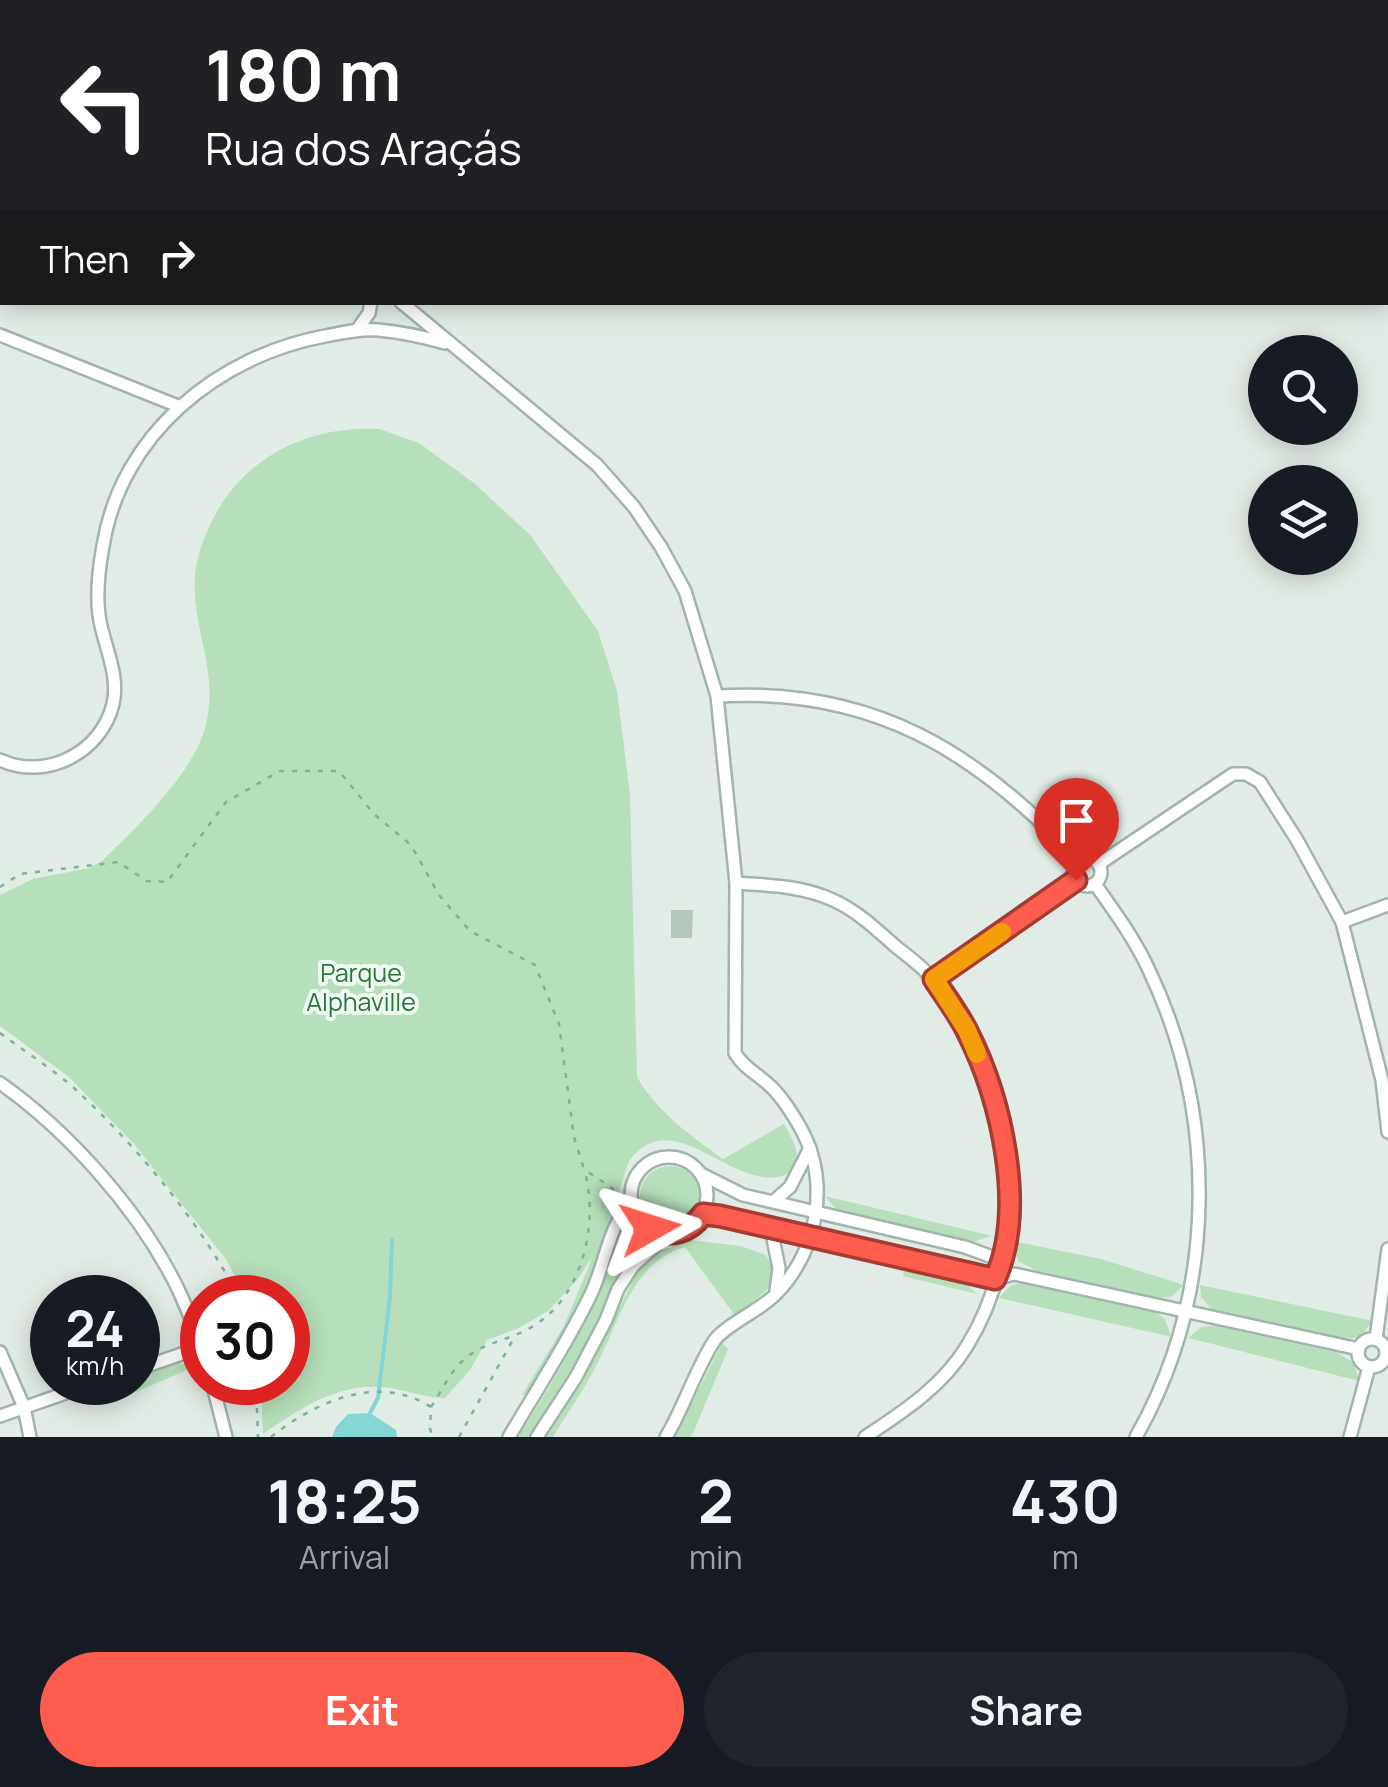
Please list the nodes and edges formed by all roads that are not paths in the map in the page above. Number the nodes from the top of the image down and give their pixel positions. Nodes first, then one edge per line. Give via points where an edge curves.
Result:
1 (370, 305) edge
2 (404, 305) edge
3 (358, 330) junction
4 (0, 335) edge
5 (449, 344) junction
6 (178, 406) junction
7 (717, 696) junction
8 (0, 760) edge
9 (1079, 861) junction
10 (1099, 864) junction
11 (1076, 880) junction
12 (736, 882) junction
13 (1096, 884) junction
14 (1388, 905) edge
15 (1342, 922) junction
16 (934, 979) junction
17 (0, 1083) edge
18 (1388, 1132) edge
19 (810, 1148) junction
20 (702, 1174) junction
21 (774, 1201) junction
22 (632, 1202) junction
23 (819, 1210) junction
24 (703, 1214) junction
25 (771, 1229) junction
26 (669, 1234) junction
27 (812, 1236) junction
28 (1388, 1249) edge
29 (1004, 1259) junction
30 (1014, 1274) junction
31 (995, 1279) junction
32 (180, 1295) edge
33 (775, 1295) junction
34 (1187, 1312) junction
35 (1376, 1339) junction
36 (1358, 1350) junction
37 (0, 1352) edge
38 (1387, 1356) edge
39 (1369, 1367) junction
40 (32, 1405) edge
41 (218, 1405) edge
42 (24, 1408) junction
43 (0, 1416) edge
44 (30, 1437) edge
45 (226, 1437) edge
46 (509, 1437) edge
47 (537, 1437) edge
48 (666, 1437) edge
49 (865, 1437) edge
50 (1136, 1437) edge
51 (1350, 1437) edge

1 - 3 street
2 - 5 street
3 - 5 street
3 - 6 street via 289,343 253,358
4 - 6 street
5 - 7 street via 583,453 634,507 685,591
6 - 8 street via 129,473 103,546 99,614 115,681 103,726 65,763 14,767
7 - 9 street via 794,696 902,726 998,782
7 - 12 street
9 - 10 street
9 - 11 street
10 - 13 street
10 - 15 street via 1218,782 1246,774 1269,794
11 - 13 street
11 - 16 street
12 - 16 street via 801,888 834,900
12 - 19 street via 735,1053 772,1086
13 - 34 street via 1148,968 1178,1047 1200,1192
14 - 15 street
15 - 18 street via 1382,1080
16 - 29 street via 967,1030 990,1084 1008,1160
17 - 32 street via 53,1124 98,1173 150,1240
19 - 21 street via 790,1187
19 - 23 street
20 - 21 street via 743,1195
20 - 22 street via 676,1157 652,1160 634,1179
20 - 24 street via 708,1195
21 - 23 street
22 - 26 street via 645,1224
22 - 46 street via 621,1212 564,1348
23 - 27 street
23 - 29 street
24 - 25 street
24 - 26 street
25 - 27 street
25 - 33 street via 779,1268
26 - 47 street via 625,1278 576,1377
27 - 31 street
27 - 33 street
28 - 35 street
29 - 30 street
29 - 31 street
30 - 31 street
30 - 34 street
31 - 49 street via 966,1349 934,1387
33 - 48 street via 715,1339
34 - 36 street
34 - 50 street
35 - 36 street
35 - 38 street
36 - 39 street
37 - 42 street
38 - 39 street
39 - 51 street
40 - 42 street
41 - 45 street
42 - 43 street
42 - 44 street

